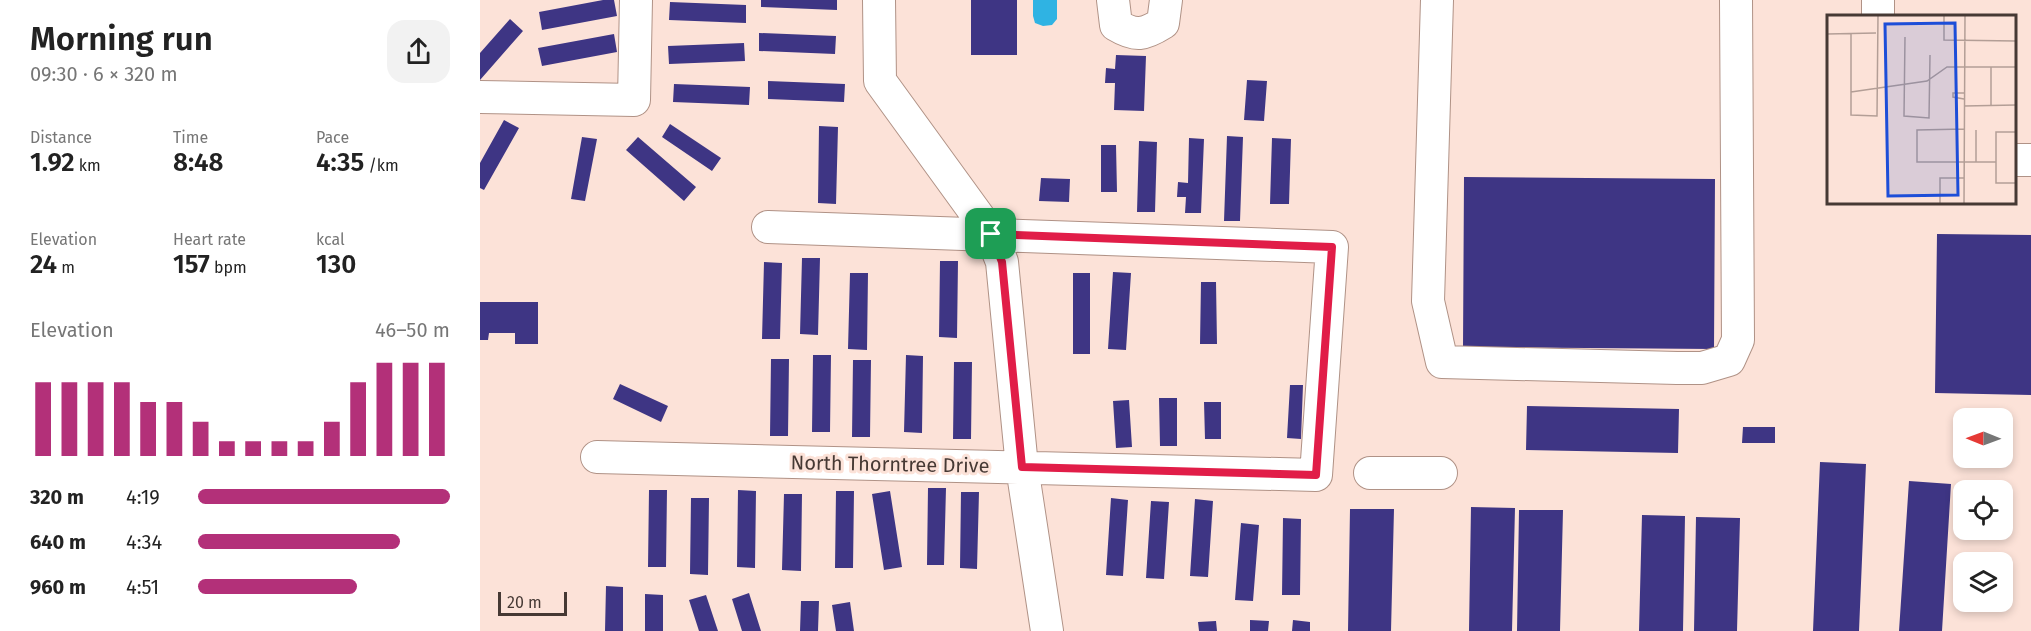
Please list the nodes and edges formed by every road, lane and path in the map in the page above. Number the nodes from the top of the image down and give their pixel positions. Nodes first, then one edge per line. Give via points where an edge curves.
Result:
1 (636, 0) edge
2 (879, 0) edge
3 (1113, 0) edge
4 (1166, 0) edge
5 (1437, 0) edge
6 (1736, 0) edge
7 (480, 97) edge
8 (768, 227) dead end
9 (991, 234) junction
10 (597, 457) dead end
11 (1022, 467) junction
12 (1370, 472) dead end
13 (1441, 473) dead end
14 (1047, 631) edge

1 - 7 street via 634,100
2 - 9 street via 880,81
3 - 4 street via 1116,25 1128,32 1146,33 1163,23
5 - 6 street via 1428,301 1442,362 1702,368 1729,360 1738,340
8 - 9 street
9 - 11 street via 1002,262
9 - 11 street, North Thorntree Drive via 1332,247 1316,475
10 - 11 street, North Thorntree Drive
11 - 14 street
12 - 13 street

